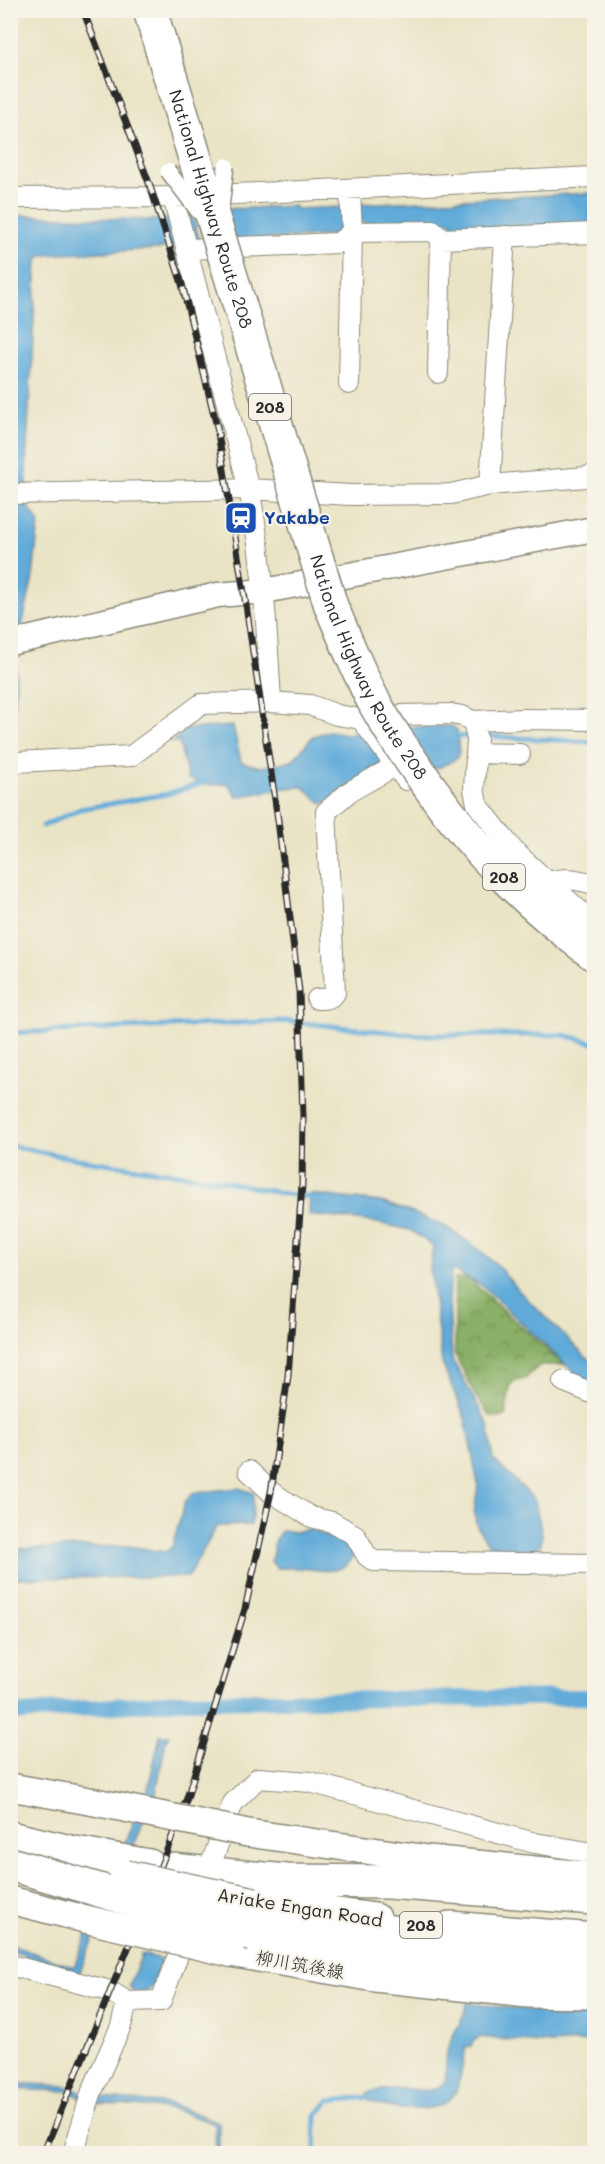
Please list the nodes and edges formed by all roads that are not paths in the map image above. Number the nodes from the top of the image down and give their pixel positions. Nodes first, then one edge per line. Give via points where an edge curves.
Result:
1 (150, 10) edge
2 (226, 166) dead end
3 (168, 171) dead end
4 (594, 177) edge
5 (350, 189) junction
6 (10, 198) edge
7 (175, 203) junction
8 (211, 213) junction
9 (352, 232) junction
10 (594, 233) edge
11 (505, 236) junction
12 (441, 239) junction
13 (188, 249) junction
14 (438, 373) dead end
15 (349, 384) dead end
16 (594, 474) edge
17 (490, 485) junction
18 (249, 489) junction
19 (10, 494) edge
20 (594, 529) edge
21 (264, 591) junction
22 (10, 643) edge
23 (271, 702) junction
24 (594, 720) edge
25 (473, 721) junction
26 (364, 724) junction
27 (520, 754) dead end
28 (16, 762) dead end
29 (475, 762) junction
30 (409, 776) junction
31 (483, 843) junction
32 (548, 883) junction
33 (594, 884) edge
34 (594, 924) edge
35 (594, 954) edge
36 (594, 969) edge
37 (317, 999) dead end
38 (563, 1381) dead end
39 (594, 1394) edge
40 (249, 1471) dead end
41 (594, 1564) edge
42 (10, 1787) edge
43 (10, 1838) edge
44 (10, 1848) edge
45 (594, 1853) edge
46 (10, 1858) edge
47 (10, 1864) edge
48 (211, 1864) dead end
49 (594, 1876) edge
50 (203, 1885) dead end
51 (594, 1898) edge
52 (10, 1900) edge
53 (248, 1926) junction
54 (591, 1949) edge
55 (10, 1965) edge
56 (594, 1995) edge
57 (127, 2002) junction
58 (73, 2154) edge

1 - 8 highway, National Highway Route 208 / 208, bridge
2 - 8 street, bridge via 221,208
3 - 8 street, bridge via 199,212
4 - 5 street
5 - 7 street
5 - 9 street
6 - 7 street
7 - 13 street
8 - 30 highway, National Highway Route 208 / 208, bridge via 331,606 356,665 395,738
9 - 12 street via 433,231
9 - 13 street via 338,243
9 - 15 street
10 - 11 street
11 - 12 street
11 - 17 street
12 - 14 street
13 - 18 street
16 - 17 street
17 - 18 street via 451,494 395,495
18 - 19 street
18 - 21 street
20 - 21 street
21 - 22 street via 218,595
21 - 23 street
23 - 26 street via 310,705
23 - 28 street via 201,704 132,756
24 - 25 street
25 - 26 street via 451,714 401,715
25 - 29 street
26 - 30 street
27 - 29 street
29 - 31 street via 474,796
30 - 31 street via 435,818
30 - 35 highway, National Highway Route 208 / 208 via 521,894
30 - 37 street via 348,792 326,812 335,993
31 - 32 street via 514,851
31 - 36 street via 541,926
32 - 33 street via 574,879
32 - 34 street
38 - 39 street
40 - 41 street via 271,1492 310,1517 332,1522 355,1535 374,1561
42 - 49 main road, bridge via 248,1833 428,1859
43 - 51 highway via 171,1870 287,1881 388,1882
44 - 53 highway, Ariake Engan Road, bridge via 136,1880
45 - 48 street via 535,1843 309,1782 258,1778 233,1803
46 - 53 highway, Ariake Engan Road via 134,1889
47 - 53 highway, bridge
50 - 57 street via 161,2001
52 - 53 main road, 柳川筑後線, bridge via 81,1918
53 - 54 highway via 403,1957 538,1967
53 - 56 main road, 柳川筑後線 via 375,1978 528,1994
55 - 57 street via 110,1991
57 - 58 street via 122,2026 92,2091

